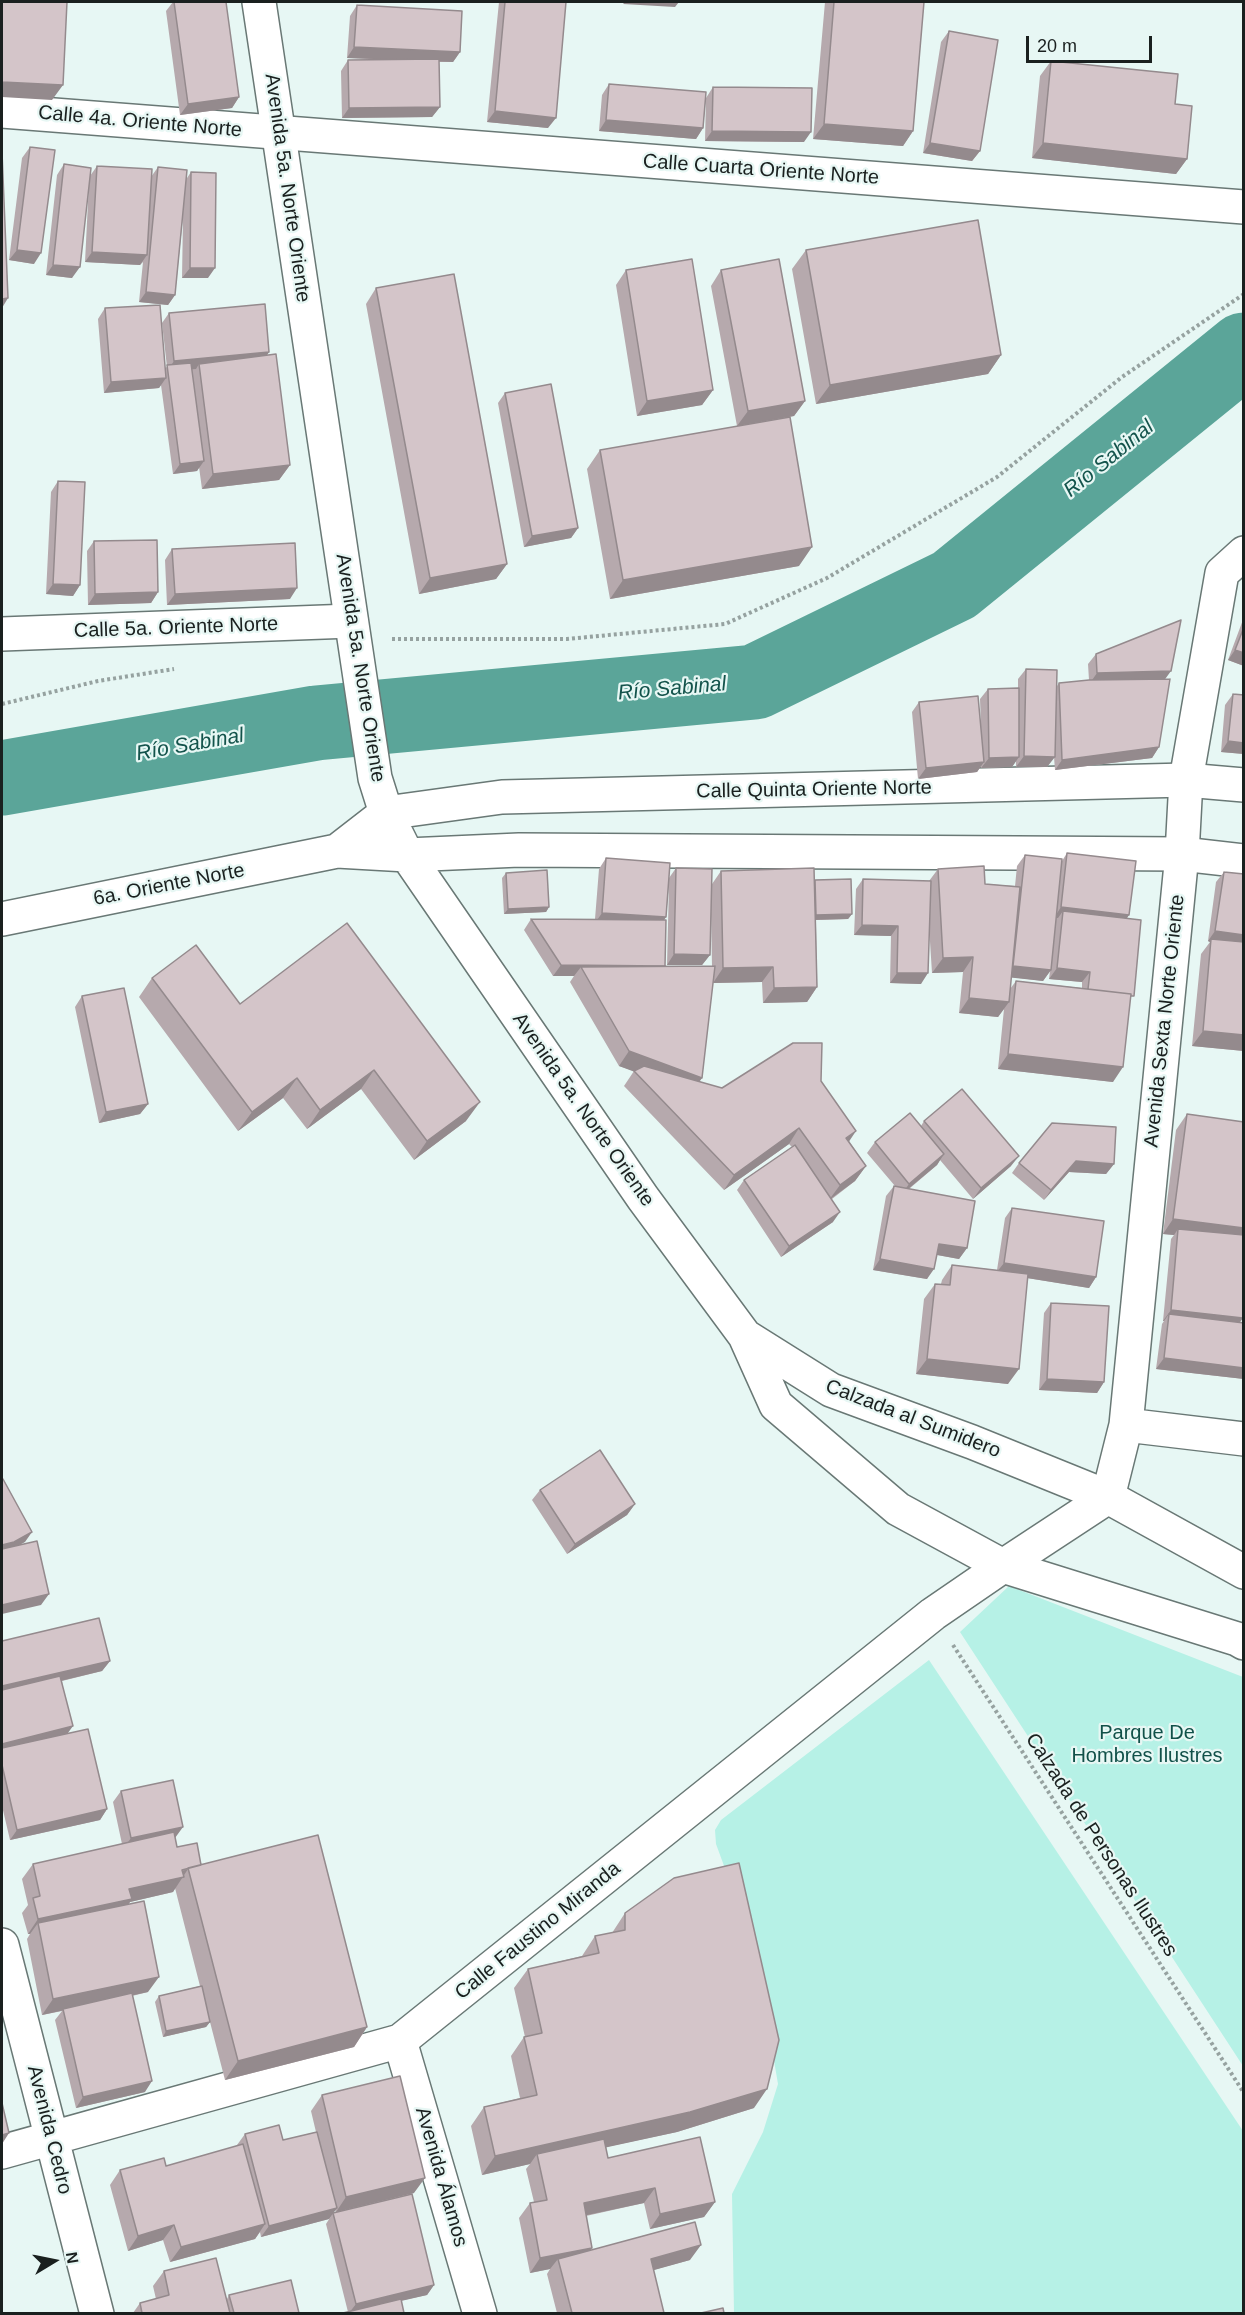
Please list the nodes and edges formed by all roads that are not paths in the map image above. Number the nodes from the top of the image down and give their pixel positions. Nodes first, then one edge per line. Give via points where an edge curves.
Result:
1 (260, 2) edge
2 (2, 111) edge
3 (278, 133) junction
4 (1244, 207) edge
5 (1244, 553) edge
6 (2, 634) edge
7 (354, 637) junction
8 (1186, 780) junction
9 (1244, 785) edge
10 (386, 813) junction
11 (337, 851) junction
12 (1182, 854) junction
13 (407, 855) junction
14 (1244, 861) edge
15 (2, 919) edge
16 (744, 1336) junction
17 (1126, 1425) junction
18 (1244, 1439) edge
19 (1108, 1497) junction
20 (1003, 1566) junction
21 (1244, 1572) edge
22 (1244, 1643) edge
23 (2, 1946) edge
24 (400, 2041) junction
25 (51, 2139) junction
26 (2, 2152) edge
27 (97, 2313) edge
28 (480, 2313) edge

1 - 3 street, Avenida 5a. Norte Oriente
2 - 3 street, Calle 4a. Oriente Norte
3 - 4 street, Calle Cuarta Oriente Norte
3 - 7 street, Avenida 5a. Norte Oriente
5 - 8 street, Avenida Sexta Norte Oriente via 1222,573
6 - 7 street, Calle 5a. Oriente Norte
7 - 10 street, Avenida 5a. Norte Oriente via 375,778
8 - 9 street, Calle Quinta Oriente Norte
8 - 10 street, Calle Quinta Oriente Norte via 502,797
8 - 12 street, Avenida Sexta Norte Oriente
10 - 11 street, 6a. Oriente Norte
10 - 13 street, Avenida 5a. Norte Oriente
11 - 13 street, 6a. Oriente Norte
11 - 15 street, 6a. Oriente Norte
12 - 13 street via 519,850
12 - 14 street
12 - 17 street, Avenida Sexta Norte Oriente
13 - 16 street, Avenida 5a. Norte Oriente via 637,1189
16 - 19 street, Calzada al Sumidero via 831,1390
16 - 20 street via 776,1405 898,1509
17 - 18 street
17 - 19 street, Avenida Sexta Norte Oriente
19 - 20 street, Calle Faustino Miranda
19 - 21 street, Calzada al Sumidero
20 - 22 street
20 - 24 street, Calle Faustino Miranda via 933,1614
23 - 25 street, Avenida Cedro
24 - 25 street, Calle Faustino Miranda
24 - 28 street, Avenida Álamos
25 - 26 street, Calle Faustino Miranda
25 - 27 street, Avenida Cedro

